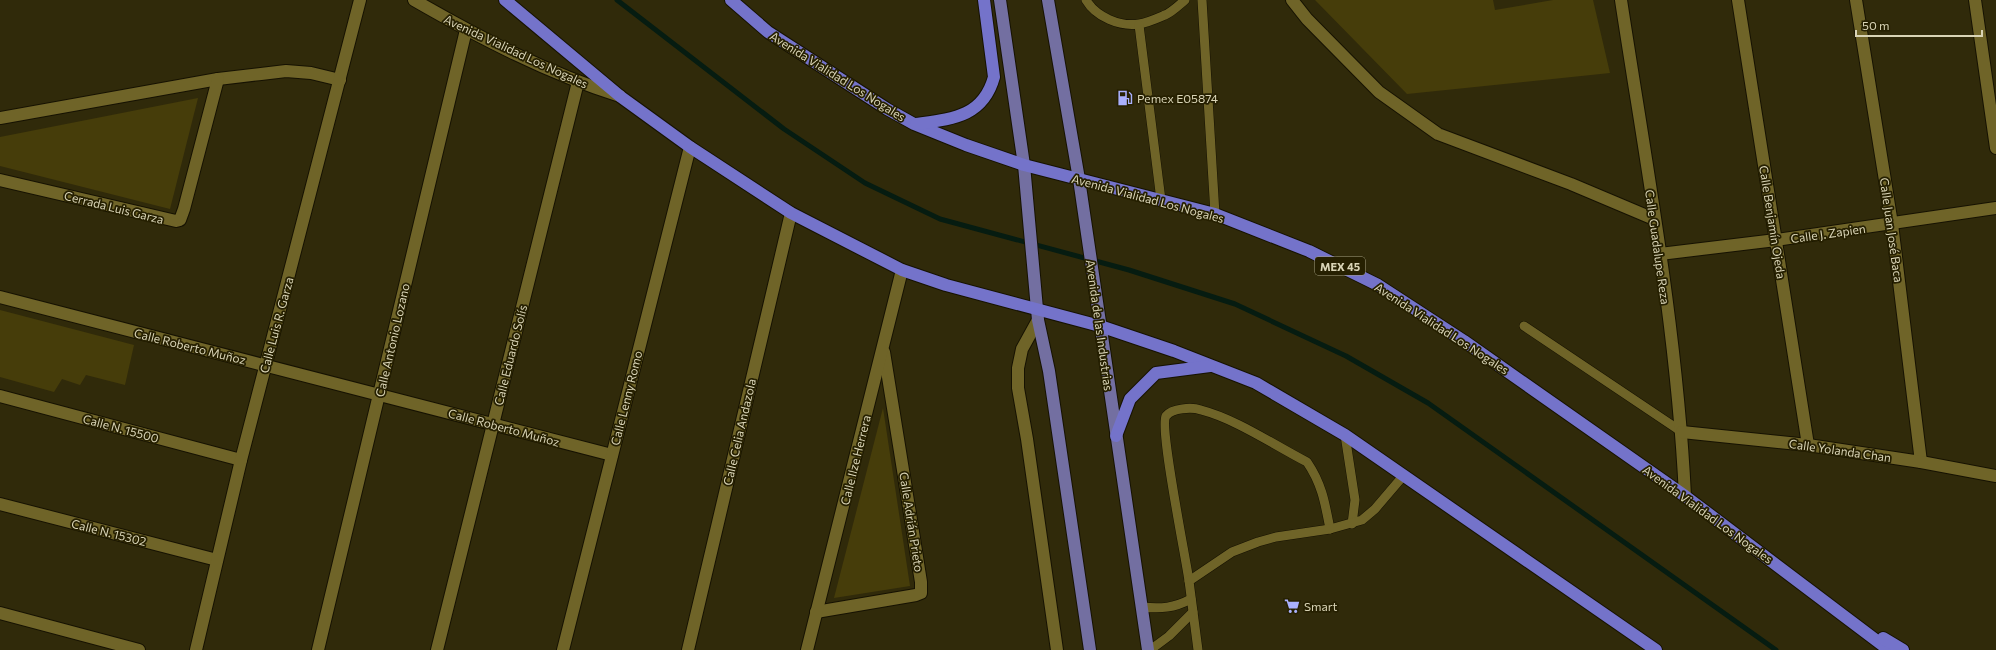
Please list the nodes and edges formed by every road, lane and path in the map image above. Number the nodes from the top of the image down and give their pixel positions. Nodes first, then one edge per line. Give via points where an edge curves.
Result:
1 (360, 0) edge
2 (414, 0) edge
3 (505, 0) edge
4 (731, 0) edge
5 (984, 0) edge
6 (1000, 0) edge
7 (1048, 0) edge
8 (1086, 0) edge
9 (1185, 0) edge
10 (1202, 0) edge
11 (1292, 0) edge
12 (1621, 0) edge
13 (1738, 0) edge
14 (1856, 0) edge
15 (1975, 0) edge
16 (1139, 24) junction
17 (466, 30) junction
18 (218, 79) junction
19 (340, 80) junction
20 (578, 82) junction
21 (621, 97) junction
22 (0, 118) edge
23 (914, 124) junction
24 (690, 147) junction
25 (1996, 148) edge
26 (1024, 165) junction
27 (1079, 179) junction
28 (0, 180) edge
29 (1161, 200) junction
30 (1996, 208) edge
31 (791, 213) junction
32 (1215, 214) junction
33 (1654, 219) junction
34 (1892, 224) junction
35 (1776, 240) junction
36 (1660, 254) junction
37 (902, 270) junction
38 (0, 297) edge
39 (1038, 315) junction
40 (1100, 326) junction
41 (1524, 326) dead end
42 (884, 347) junction
43 (266, 365) junction
44 (1212, 366) junction
45 (379, 395) junction
46 (0, 396) edge
47 (493, 424) junction
48 (1682, 432) junction
49 (1346, 435) junction
50 (1116, 436) junction
51 (1808, 445) junction
52 (612, 455) junction
53 (242, 460) junction
54 (1921, 462) junction
55 (1404, 475) junction
56 (1996, 476) edge
57 (1685, 496) junction
58 (0, 504) edge
59 (1352, 524) junction
60 (1330, 529) junction
61 (217, 560) junction
62 (1190, 581) junction
63 (1191, 599) junction
64 (1142, 607) junction
65 (816, 612) junction
66 (1193, 612) junction
67 (1841, 612) junction
68 (0, 614) edge
69 (139, 650) edge
70 (196, 650) edge
71 (318, 650) edge
72 (437, 650) edge
73 (563, 650) edge
74 (688, 650) edge
75 (807, 650) edge
76 (1056, 650) edge
77 (1090, 650) edge
78 (1149, 650) edge
79 (1198, 650) edge
80 (1656, 650) edge
81 (1889, 650) edge
82 (1903, 650) edge

1 - 19 street, Calle Luis R. Garza
2 - 17 street, Avenida Vialidad Los Nogales
3 - 21 highway, Avenida Vialidad Los Nogales
4 - 23 highway, Avenida Vialidad Los Nogales / MEX 45 via 768,32
5 - 23 highway via 994,77 991,88 982,102 970,111 952,119
6 - 26 main road
7 - 27 main road, Avenida de las Industrias
8 - 16 lane via 1100,16 1114,22
9 - 16 lane via 1167,14
10 - 32 lane
11 - 33 street via 1307,19 1379,92 1438,134 1571,184
12 - 33 street, Calle Guadalupe Reza
13 - 35 street, Calle Benjamín Ojeda
14 - 34 street, Calle Juan José Baca
15 - 25 street
16 - 29 lane
17 - 20 street, Avenida Vialidad Los Nogales
17 - 45 street, Calle Antonio Lozano
18 - 19 street via 286,71 311,73
18 - 22 street
18 - 28 street, Cerrada Luis Garza via 180,220
19 - 43 street, Calle Luis R. Garza
20 - 21 street, Avenida Vialidad Los Nogales
20 - 47 street, Calle Eduardo Solís
21 - 24 highway, Avenida Vialidad Los Nogales
23 - 26 highway, Avenida Vialidad Los Nogales / MEX 45
24 - 31 highway, Avenida Vialidad Los Nogales
24 - 52 street, Calle Lenny Romo
26 - 27 highway, Avenida Vialidad Los Nogales / MEX 45
26 - 39 main road
27 - 29 highway, Avenida Vialidad Los Nogales / MEX 45
27 - 40 main road, Avenida de las Industrias
29 - 32 highway, Avenida Vialidad Los Nogales / MEX 45
30 - 34 street, Calle J. Zapien
31 - 37 highway, Avenida Vialidad Los Nogales
31 - 74 street, Calle Celia Andazola
32 - 57 highway, Avenida Vialidad Los Nogales / MEX 45 via 1310,252 1378,285 1464,341
33 - 36 street, Calle Guadalupe Reza
34 - 35 street, Calle J. Zapien
34 - 54 street, Calle Juan José Baca
35 - 36 street, Calle J. Zapien
35 - 51 street, Calle Benjamín Ojeda
36 - 48 street, Calle Guadalupe Reza
37 - 39 highway, Avenida Vialidad Los Nogales
37 - 42 street, Calle Ilze Herrera
38 - 43 street, Calle Roberto Muñoz
39 - 40 highway, Avenida Vialidad Los Nogales
39 - 76 street via 1022,348 1018,388
39 - 77 main road via 1049,371
40 - 44 highway, Avenida Vialidad Los Nogales
40 - 50 main road, Avenida de las Industrias
41 - 48 lane
42 - 65 street, Calle Ilze Herrera
42 - 65 street, Calle Adrián Prieto via 921,593 916,596
43 - 45 street, Calle Roberto Muñoz
43 - 53 street, Calle Luis R. Garza
44 - 49 highway, Avenida Vialidad Los Nogales via 1256,383
44 - 50 highway via 1156,373 1130,399
45 - 47 street, Calle Roberto Muñoz
45 - 71 street, Calle Antonio Lozano
46 - 53 street, Calle N. 15500
47 - 52 street, Calle Roberto Muñoz
47 - 72 street, Calle Eduardo Solís
48 - 51 street, Calle Yolanda Chan
48 - 57 street, Calle Guadalupe Reza
49 - 55 highway, Avenida Vialidad Los Nogales
49 - 59 lane via 1355,500
50 - 64 main road, Avenida de las Industrias
51 - 54 street, Calle Yolanda Chan
52 - 73 street, Calle Lenny Romo
53 - 61 street, Calle Luis R. Garza
54 - 56 street, Calle Yolanda Chan
55 - 59 lane via 1367,518
55 - 80 highway, Avenida Vialidad Los Nogales
57 - 67 highway, Avenida Vialidad Los Nogales / MEX 45
58 - 61 street, Calle N. 15302
59 - 60 lane
60 - 62 lane via 1276,537 1248,545 1232,552
60 - 62 lane via 1324,493 1307,462 1231,422 1200,409 1171,412 1164,421 1166,444
61 - 70 street, Calle Luis R. Garza
62 - 63 lane
63 - 64 lane via 1177,606 1160,609
63 - 66 lane
64 - 78 main road, Avenida de las Industrias
65 - 75 street, Calle Ilze Herrera
66 - 78 lane via 1169,636
66 - 79 lane
67 - 81 highway, Avenida Vialidad Los Nogales / MEX 45
67 - 82 highway
68 - 69 street

